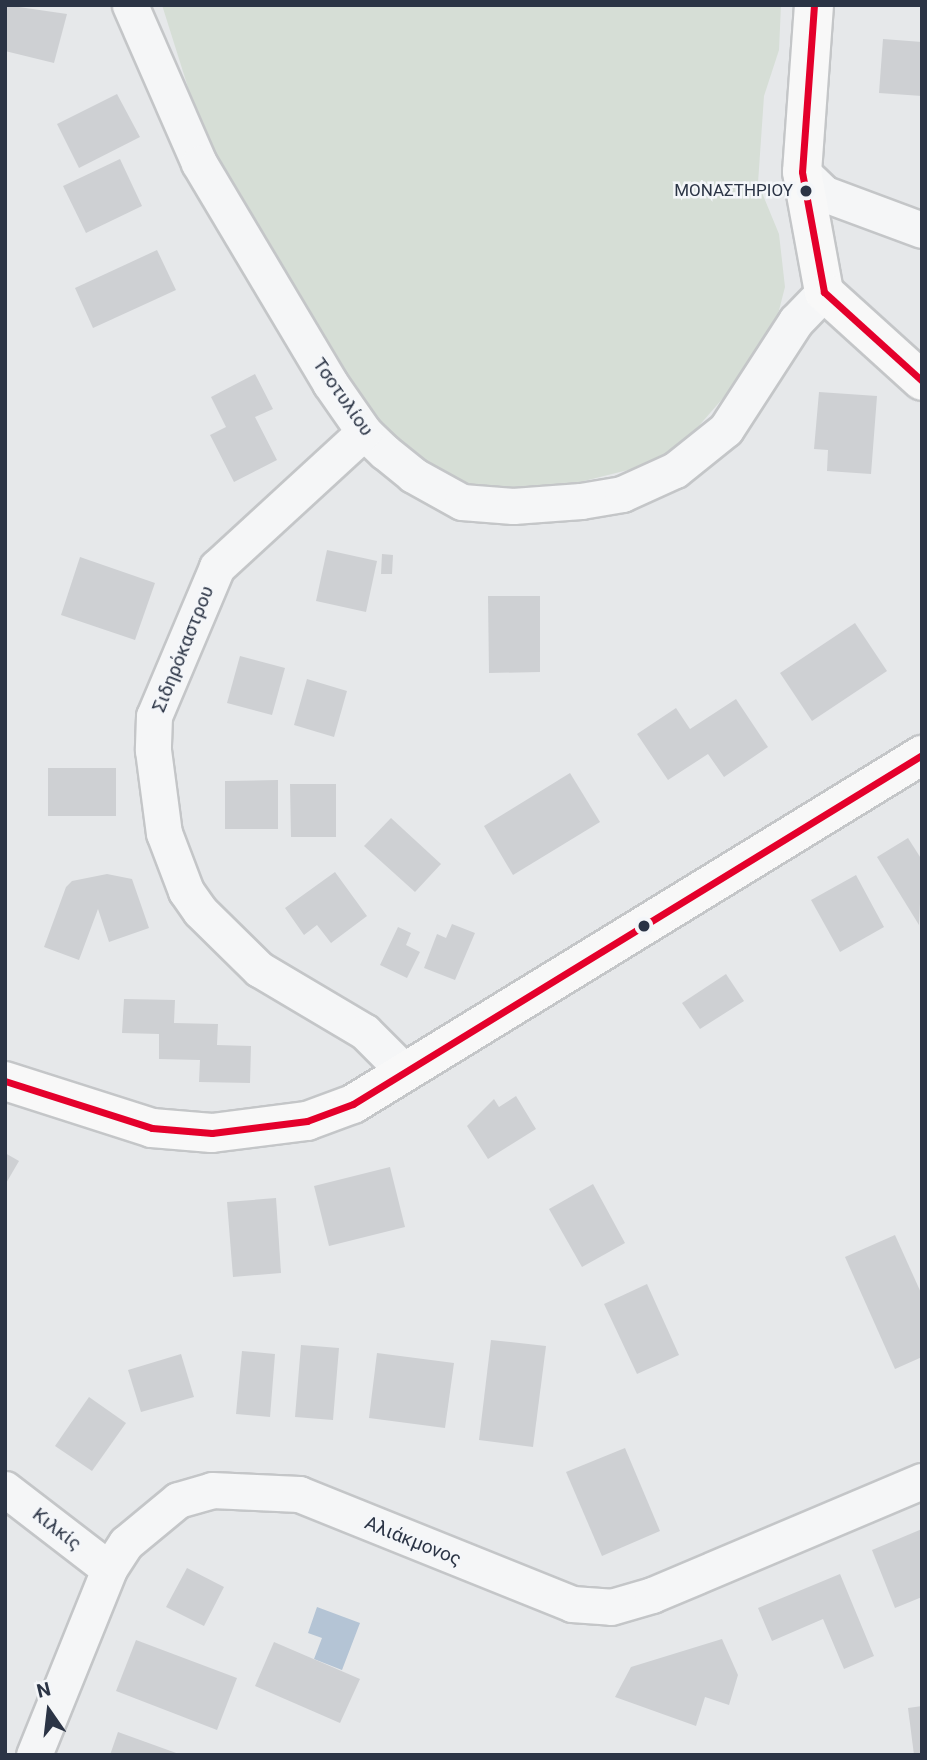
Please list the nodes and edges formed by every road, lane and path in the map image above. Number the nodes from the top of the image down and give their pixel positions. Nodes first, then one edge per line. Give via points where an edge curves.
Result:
1 (130, 5) edge
2 (814, 5) edge
3 (802, 172) junction
4 (922, 230) edge
5 (824, 292) junction
6 (922, 381) edge
7 (364, 432) junction
8 (922, 755) edge
9 (405, 1072) junction
10 (5, 1081) edge
11 (922, 1481) edge
12 (5, 1489) edge
13 (109, 1569) junction
14 (34, 1755) edge

1 - 7 street, Τσοτυλίου via 199,163
2 - 3 street
3 - 4 street via 825,194
3 - 5 street
5 - 6 street
5 - 7 street, Τσοτυλίου via 796,321 726,429 675,470 622,494 547,505 463,502 413,475
7 - 9 street, Σιδηρόκαστρου via 217,567 154,716 153,750 164,833 186,891 200,911 259,969 365,1031
8 - 9 street
9 - 10 street via 353,1104 307,1121 212,1133 152,1128
11 - 13 street, Αλιάκμονος via 652,1595 611,1607 572,1604 299,1494 254,1488 212,1490 178,1500 134,1535
12 - 13 street, Κιλκίς
13 - 14 street, Αλιάκμονος

